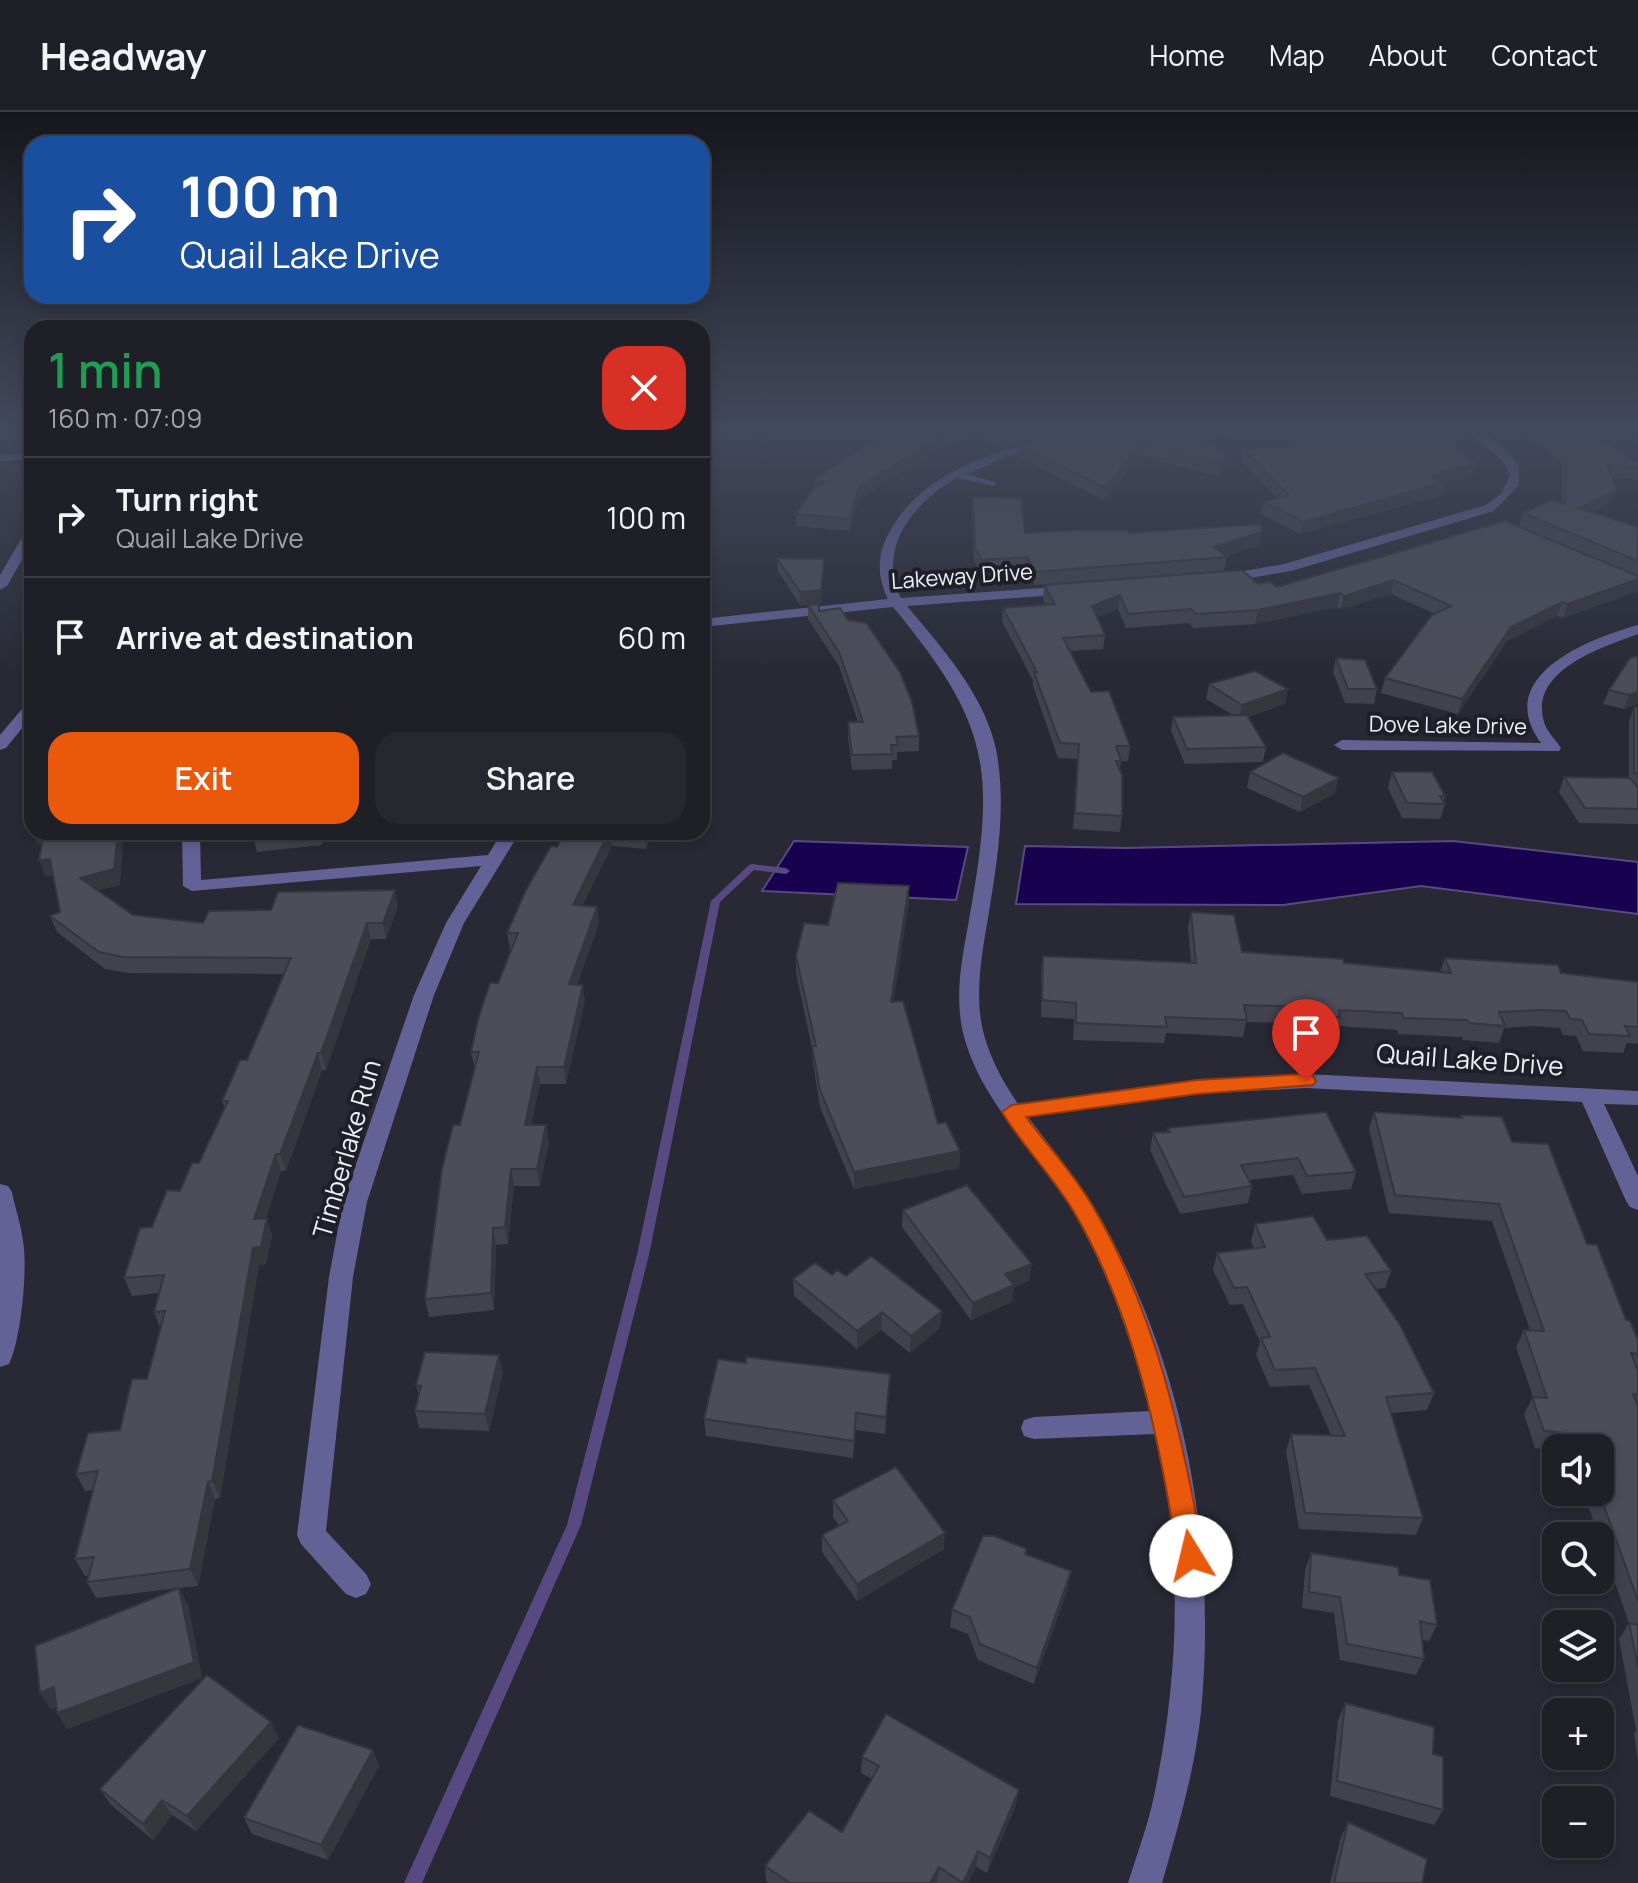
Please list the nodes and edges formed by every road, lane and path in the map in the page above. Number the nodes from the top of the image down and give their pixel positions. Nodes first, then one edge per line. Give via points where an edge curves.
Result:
1 (909, 514) edge
2 (1472, 514) joint
3 (1499, 526) edge
4 (24, 545) edge
5 (1210, 580) edge
6 (0, 586) edge
7 (1085, 589) edge
8 (897, 603) junction
9 (710, 622) edge
10 (1638, 629) edge
11 (24, 716) edge
12 (0, 745) edge
13 (1342, 745) dead end
14 (191, 840) edge
15 (505, 840) edge
16 (491, 860) junction
17 (1590, 1096) junction
18 (1638, 1098) edge
19 (1012, 1112) junction
20 (0, 1192) edge
21 (1638, 1201) edge
22 (0, 1357) edge
23 (1167, 1422) junction
24 (1034, 1428) dead end
25 (356, 1584) dead end
26 (1145, 1883) edge

1 - 8 street via 895,530 885,569
2 - 3 street
2 - 5 street via 1259,575
4 - 6 street
7 - 8 street, Lakeway Drive
8 - 9 street, Lakeway Drive
8 - 19 street via 964,685 994,774 994,824 969,997 974,1037
10 - 13 street, Dove Lake Drive via 1573,656 1548,677 1535,699 1536,722 1553,748
11 - 12 street
14 - 16 street via 192,886
15 - 16 street, Timberlake Run
16 - 25 street, Timberlake Run via 455,923 424,995 355,1202 311,1535
17 - 18 street, Quail Lake Drive
17 - 19 street, Quail Lake Drive via 1306,1081 1197,1087
17 - 21 street
19 - 23 street via 1083,1208 1109,1258 1132,1311
20 - 22 street via 12,1243 8,1320
23 - 24 street
23 - 26 street via 1191,1556 1190,1645 1178,1752

